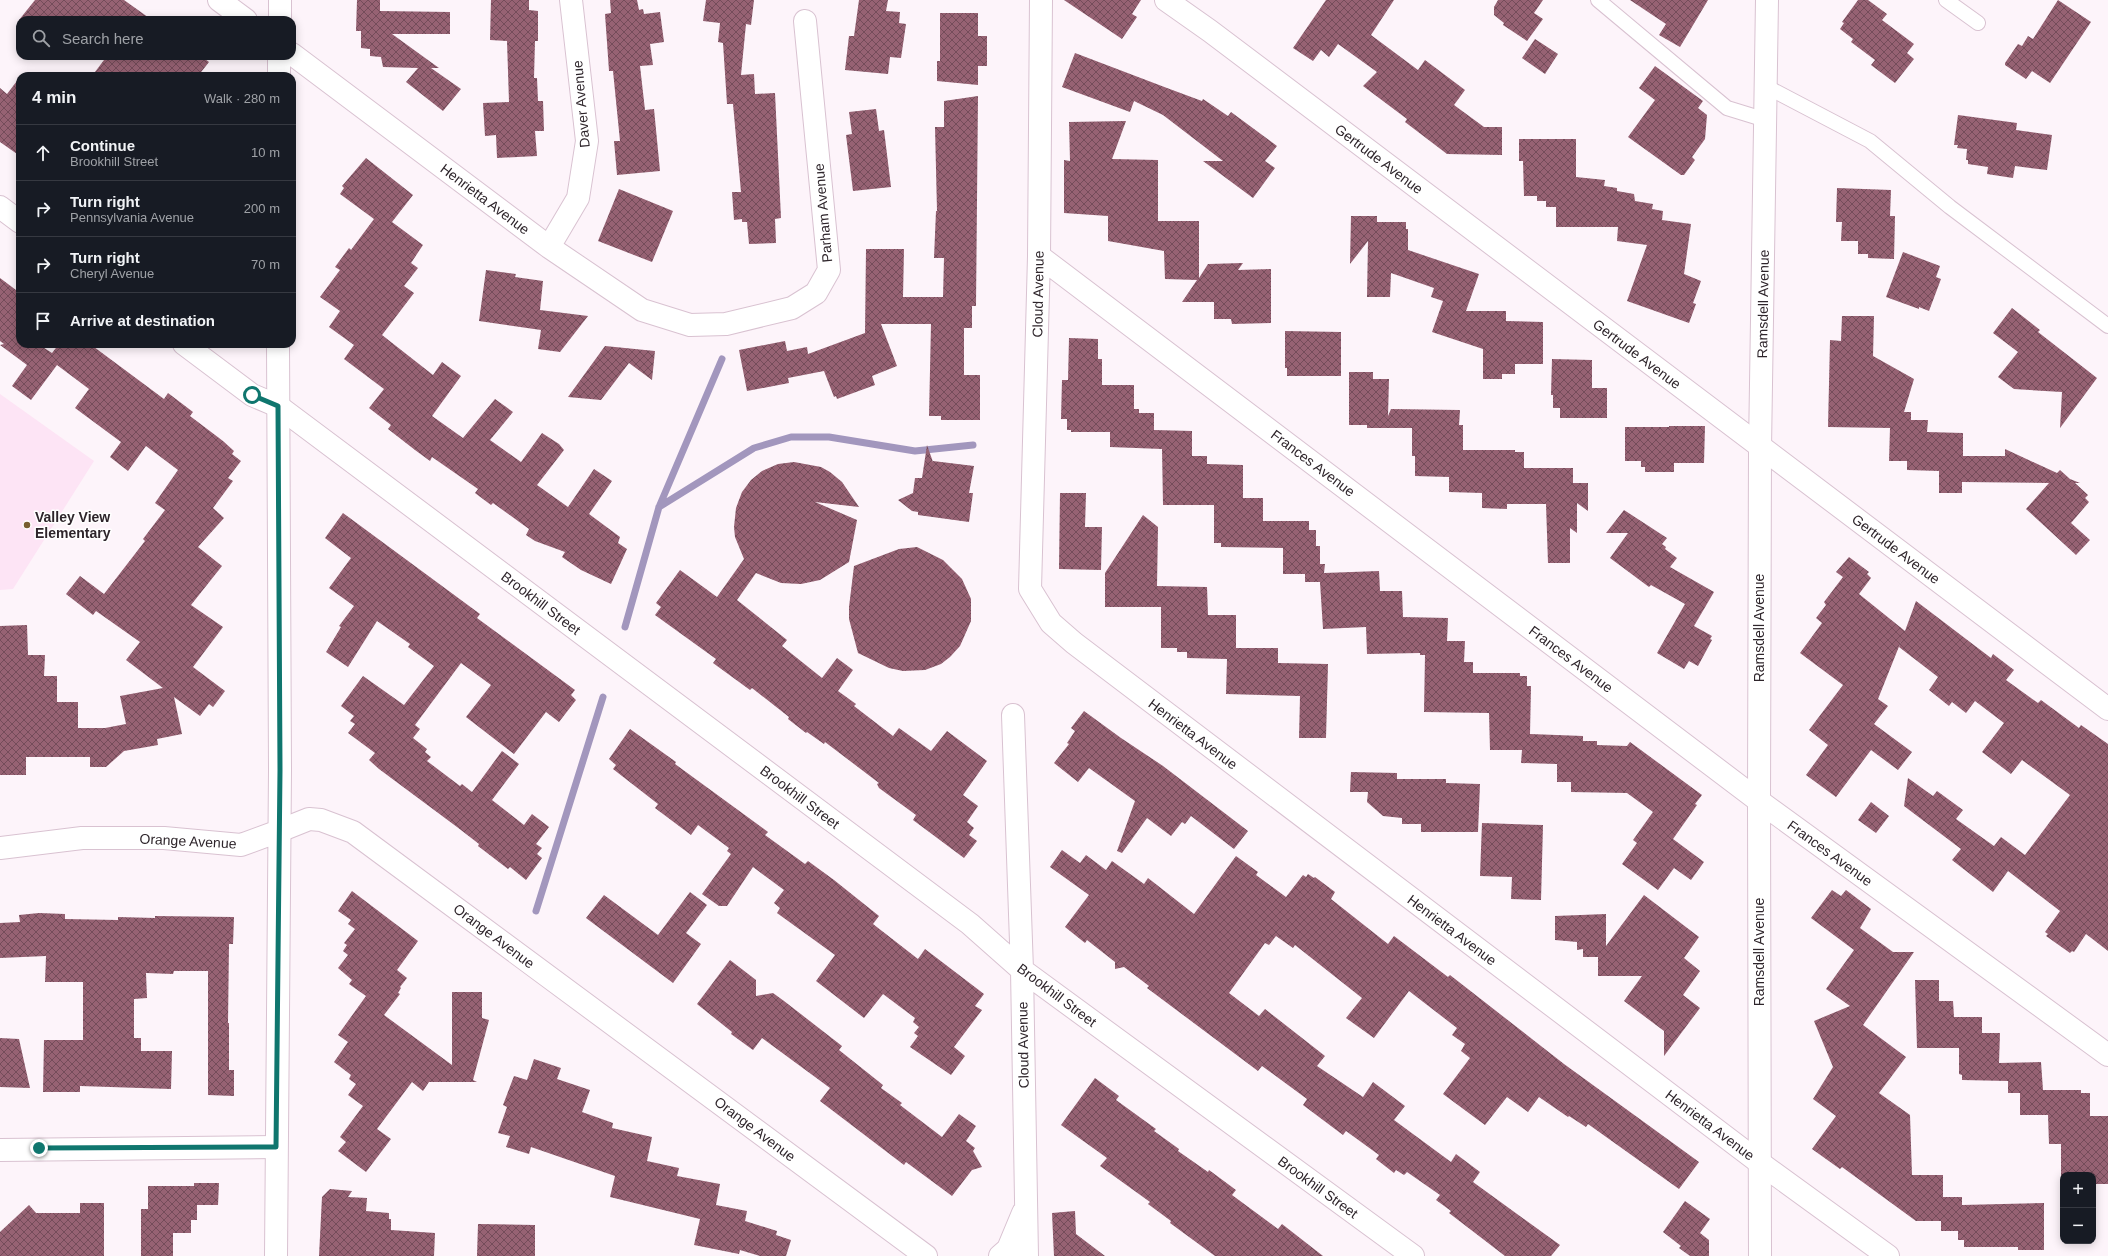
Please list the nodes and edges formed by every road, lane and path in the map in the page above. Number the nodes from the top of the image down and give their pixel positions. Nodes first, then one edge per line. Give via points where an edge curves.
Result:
1 (219, 0) edge
2 (280, 0) edge
3 (571, 0) edge
4 (1041, 0) edge
5 (1166, 0) edge
6 (1598, 0) edge
7 (1767, 0) edge
8 (1946, 0) edge
9 (241, 16) edge
10 (280, 16) edge
11 (805, 21) dead end
12 (1978, 23) dead end
13 (296, 57) edge
14 (280, 60) edge
15 (279, 72) edge
16 (1767, 87) junction
17 (1766, 120) junction
18 (0, 207) edge
19 (16, 219) edge
20 (549, 247) junction
21 (1039, 256) junction
22 (690, 325) joint
23 (2108, 326) edge
24 (189, 348) edge
25 (278, 348) edge
26 (278, 406) junction
27 (1760, 448) junction
28 (1030, 589) joint
29 (2108, 709) edge
30 (1013, 715) dead end
31 (1759, 801) junction
32 (279, 830) junction
33 (0, 848) edge
34 (1022, 970) junction
35 (2108, 1055) edge
36 (276, 1147) junction
37 (0, 1150) edge
38 (1760, 1163) junction
39 (1026, 1206) junction
40 (276, 1256) edge
41 (926, 1256) edge
42 (1000, 1256) edge
43 (1027, 1256) edge
44 (1413, 1256) edge
45 (1760, 1256) edge
46 (1888, 1256) edge

1 - 9 street
2 - 10 street
3 - 20 street, Daver Avenue via 587,141 578,198
4 - 21 street, Cloud Avenue
5 - 27 street, Gertrude Avenue
6 - 17 lane via 1727,108
7 - 16 street, Ramsdell Avenue
8 - 12 lane
11 - 22 street, Parham Avenue via 829,270 816,293 792,308 726,324
13 - 20 street, Henrietta Avenue
14 - 15 street
16 - 17 street, Ramsdell Avenue
16 - 23 lane via 1870,142 1950,207
17 - 27 street, Ramsdell Avenue
18 - 19 street
20 - 22 street, Henrietta Avenue via 642,310
21 - 28 street, Cloud Avenue
21 - 31 street, Frances Avenue
24 - 26 street, Brookhill Street via 252,395
25 - 26 street
26 - 32 street
26 - 34 street, Brookhill Street via 970,924
27 - 29 street, Gertrude Avenue
27 - 31 street, Ramsdell Avenue
28 - 38 street, Henrietta Avenue via 1051,623 1074,643
30 - 34 street, Cloud Avenue
31 - 35 street, Frances Avenue
31 - 38 street, Ramsdell Avenue
32 - 33 street, Orange Avenue via 241,845 164,838 82,838
32 - 36 street
32 - 41 street, Orange Avenue via 309,819 321,820 353,832
34 - 39 street, Cloud Avenue
34 - 44 street, Brookhill Street
36 - 37 street
36 - 40 street
38 - 45 street, Ramsdell Avenue
38 - 46 street, Henrietta Avenue
39 - 42 street via 1008,1249
39 - 43 street, Cloud Avenue

